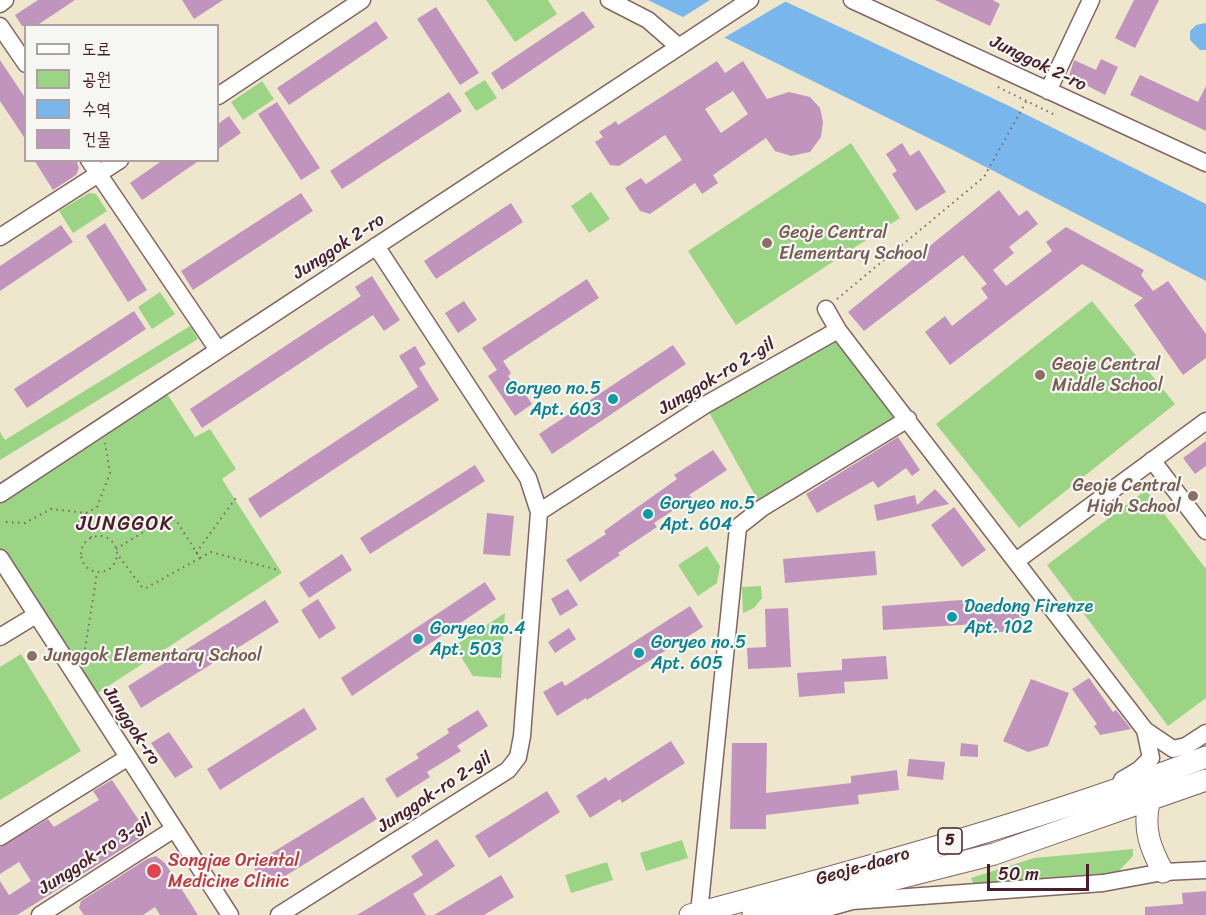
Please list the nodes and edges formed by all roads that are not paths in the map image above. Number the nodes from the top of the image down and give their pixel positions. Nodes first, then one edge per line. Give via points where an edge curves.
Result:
1 (5, 0) edge
2 (362, 0) edge
3 (609, 0) edge
4 (750, 0) edge
5 (852, 0) edge
6 (1091, 0) edge
7 (0, 4) edge
8 (0, 26) edge
9 (679, 47) junction
10 (24, 61) edge
11 (1048, 91) junction
12 (219, 95) edge
13 (114, 162) edge
14 (1206, 164) edge
15 (94, 168) edge
16 (0, 237) edge
17 (376, 246) junction
18 (826, 309) road end
19 (838, 330) junction
20 (218, 350) junction
21 (908, 419) junction
22 (1206, 421) edge
23 (1152, 460) junction
24 (0, 494) edge
25 (539, 512) junction
26 (1206, 531) edge
27 (0, 558) edge
28 (1016, 561) junction
29 (36, 615) junction
30 (0, 637) edge
31 (1145, 730) junction
32 (1206, 733) edge
33 (1186, 746) junction
34 (1206, 757) edge
35 (128, 758) junction
36 (1127, 779) junction
37 (1206, 780) edge
38 (1149, 802) junction
39 (1072, 804) junction
40 (174, 829) junction
41 (0, 837) edge
42 (1206, 870) edge
43 (1163, 872) junction
44 (851, 895) junction
45 (65, 908) edge
46 (694, 914) edge
47 (40, 915) edge
48 (230, 915) edge
49 (279, 915) edge
50 (753, 915) edge
51 (803, 915) edge

1 - 7 street
2 - 12 street
3 - 9 street via 648,20
4 - 9 street, Junggok 2-ro
5 - 11 street, Junggok 2-ro
6 - 11 street
8 - 10 street
9 - 17 street, Junggok 2-ro
11 - 14 street, Junggok 2-ro
13 - 15 street
15 - 16 street
15 - 20 street
17 - 20 street, Junggok 2-ro
17 - 25 street via 528,478
18 - 19 street
19 - 21 street
19 - 25 street, Junggok-ro 2-gil via 705,405
20 - 24 street, Junggok 2-ro
21 - 28 street
21 - 46 street via 762,508 738,527
22 - 23 street
23 - 26 street
23 - 28 street
25 - 49 street, Junggok-ro 2-gil via 518,757 508,770
27 - 29 street, Junggok-ro
28 - 31 street
29 - 30 street
29 - 35 street, Junggok-ro
31 - 33 street via 1169,748
31 - 36 street via 1151,758
32 - 33 street
33 - 36 street
34 - 39 main road, Geoje-daero / 5
35 - 40 street, Junggok-ro
35 - 41 street
36 - 39 street via 1092,790
37 - 38 main road, Geoje-daero / 5
38 - 43 main road via 1148,842
38 - 44 main road, Geoje-daero / 5 via 994,854
39 - 46 main road, Geoje-daero / 5 via 838,876
40 - 45 street, Junggok-ro 3-gil
40 - 48 street, Junggok-ro
42 - 43 street
43 - 44 street via 1103,884
44 - 50 main road, Geoje-daero / 5
44 - 51 street
45 - 47 street, Junggok-ro 3-gil

